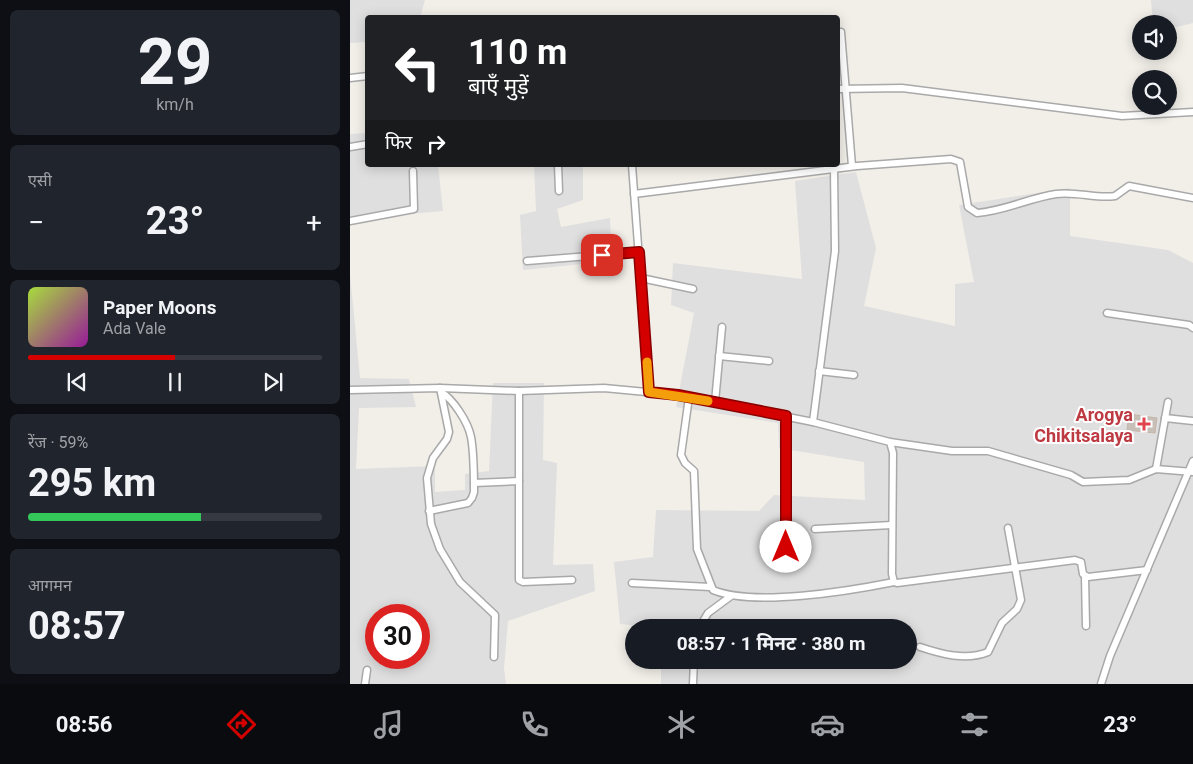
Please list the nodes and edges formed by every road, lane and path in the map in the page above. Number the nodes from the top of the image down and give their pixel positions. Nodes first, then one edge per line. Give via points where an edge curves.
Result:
1 (841, 32) dead end
2 (365, 76) edge
3 (350, 78) edge
4 (846, 88) junction
5 (840, 90) edge
6 (1193, 112) edge
7 (365, 144) edge
8 (350, 146) edge
9 (852, 166) junction
10 (558, 167) edge
11 (632, 167) edge
12 (834, 169) junction
13 (413, 171) dead end
14 (559, 191) dead end
15 (634, 194) junction
16 (1193, 198) edge
17 (350, 221) edge
18 (639, 252) junction
19 (527, 261) dead end
20 (641, 278) junction
21 (693, 289) dead end
22 (1108, 313) dead end
23 (722, 327) dead end
24 (1193, 328) edge
25 (719, 356) junction
26 (769, 361) dead end
27 (819, 371) junction
28 (854, 375) dead end
29 (350, 390) edge
30 (440, 390) junction
31 (519, 391) junction
32 (649, 392) junction
33 (689, 397) junction
34 (715, 402) junction
35 (1168, 402) dead end
36 (786, 416) junction
37 (1165, 418) junction
38 (1193, 421) edge
39 (812, 422) junction
40 (890, 442) junction
41 (1193, 461) edge
42 (1156, 469) junction
43 (1191, 472) edge
44 (518, 481) junction
45 (474, 483) junction
46 (429, 511) junction
47 (892, 525) junction
48 (1008, 528) dead end
49 (815, 529) dead end
50 (786, 547) dead end
51 (1017, 568) junction
52 (1147, 570) junction
53 (1084, 576) junction
54 (572, 580) dead end
55 (894, 582) junction
56 (632, 583) dead end
57 (710, 587) junction
58 (731, 596) junction
59 (702, 619) edge
60 (1086, 626) dead end
61 (920, 647) dead end
62 (494, 657) dead end
63 (694, 669) edge
64 (367, 670) dead end
65 (365, 684) edge
66 (693, 684) edge
67 (1101, 684) edge

1 - 4 street
2 - 3 street
4 - 5 street
4 - 6 street via 902,88 1122,116
4 - 9 street
7 - 8 street
9 - 12 street
9 - 16 street via 956,159 963,170 968,207 977,213 1057,194 1112,197 1128,186
10 - 14 street
11 - 15 street
12 - 15 street
12 - 27 street via 835,251
13 - 17 street via 414,209
15 - 18 street
18 - 19 street
18 - 20 street
20 - 21 street
20 - 32 street
22 - 24 street
23 - 25 street
25 - 26 street
25 - 34 street
27 - 28 street
27 - 39 street
29 - 30 street
30 - 31 street
30 - 45 street via 448,396 469,431
30 - 46 street via 449,435 430,464 427,478
31 - 32 street via 604,388
31 - 44 street
32 - 33 street
33 - 34 street
33 - 57 street via 681,455 694,471 697,549 707,570
34 - 36 street
35 - 37 street
36 - 39 street
36 - 50 street
37 - 38 street
37 - 42 street
39 - 40 street
40 - 42 street via 952,451 988,451 1071,475 1083,482 1129,480
40 - 47 street via 893,453
41 - 43 street
42 - 43 street
43 - 52 street
44 - 45 street
44 - 54 street via 519,580
45 - 46 street via 468,503
46 - 62 street via 435,536 448,564 460,582 495,615
47 - 49 street
47 - 55 street
48 - 51 street
51 - 53 street via 1078,560
51 - 55 street via 902,584
51 - 61 street via 1020,605 1002,623 988,652 948,655
52 - 53 street
52 - 67 street
53 - 60 street
55 - 58 street via 856,589
56 - 57 street
57 - 58 street
58 - 59 street
63 - 66 street
64 - 65 street

